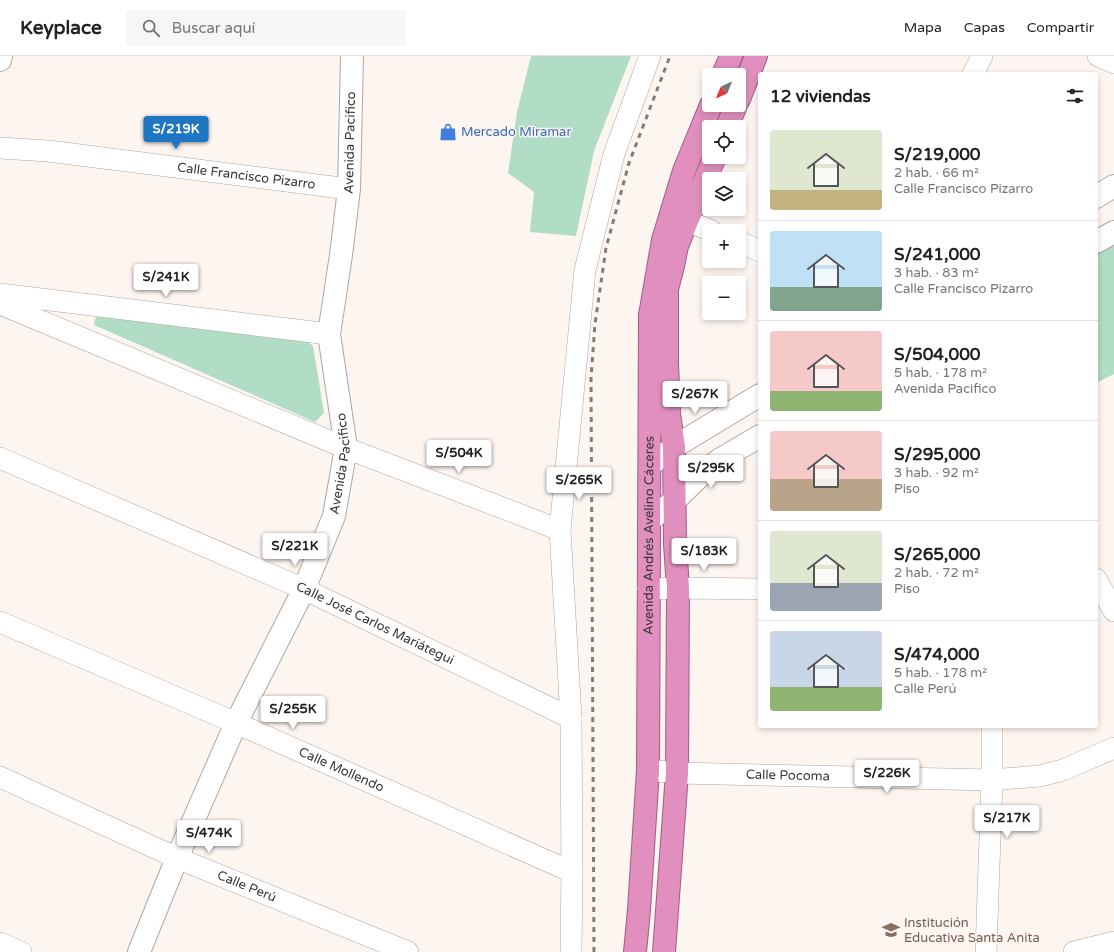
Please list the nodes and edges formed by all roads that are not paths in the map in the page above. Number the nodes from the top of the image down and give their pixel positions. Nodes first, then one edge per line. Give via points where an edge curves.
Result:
1 (1, 56) edge
2 (352, 56) edge
3 (650, 56) edge
4 (982, 56) edge
5 (1098, 56) edge
6 (0, 60) edge
7 (1114, 63) edge
8 (728, 65) edge
9 (755, 69) edge
10 (974, 72) edge
11 (746, 86) edge
12 (708, 112) edge
13 (0, 148) edge
14 (710, 164) edge
15 (1114, 186) edge
16 (349, 189) junction
17 (1098, 196) edge
18 (679, 218) junction
19 (702, 227) edge
20 (1114, 232) edge
21 (1098, 241) edge
22 (746, 245) edge
23 (758, 250) edge
24 (0, 294) edge
25 (0, 304) edge
26 (329, 334) junction
27 (758, 396) edge
28 (758, 437) edge
29 (674, 447) junction
30 (346, 448) junction
31 (0, 458) edge
32 (650, 465) junction
33 (675, 500) junction
34 (649, 522) junction
35 (560, 530) junction
36 (1098, 582) edge
37 (678, 588) junction
38 (304, 589) junction
39 (648, 589) junction
40 (758, 589) edge
41 (1114, 610) edge
42 (0, 622) edge
43 (571, 718) junction
44 (236, 723) junction
45 (992, 728) edge
46 (1114, 748) edge
47 (648, 770) junction
48 (677, 773) junction
49 (0, 777) edge
50 (992, 780) junction
51 (176, 858) junction
52 (572, 872) junction
53 (1114, 942) edge
54 (0, 943) edge
55 (21, 952) edge
56 (139, 952) edge
57 (408, 952) edge
58 (571, 952) edge
59 (635, 952) edge
60 (664, 952) edge
61 (986, 952) edge
62 (1074, 952) edge

1 - 6 street
2 - 16 street, Avenida Pacifico
3 - 35 street via 614,154 585,270
4 - 10 street
5 - 7 street
8 - 9 street
9 - 11 highway
12 - 18 highway, Avenida Andrés Avelino Cáceres via 684,171
13 - 16 street, Calle Francisco Pizarro via 48,151
14 - 18 highway, Avenida Andrés Avelino Cáceres
15 - 17 street
16 - 26 street, Avenida Pacifico
18 - 19 street
18 - 29 highway, Avenida Andrés Avelino Cáceres via 678,246 667,289 666,313 670,414
18 - 32 highway, Avenida Andrés Avelino Cáceres via 663,240 650,315
20 - 21 street
22 - 23 street
24 - 26 street
25 - 30 street
26 - 30 street, Avenida Pacifico
27 - 29 street
28 - 33 street via 719,460
29 - 32 street
29 - 33 highway, Avenida Andrés Avelino Cáceres
30 - 35 street
30 - 38 street, Avenida Pacifico via 334,516
31 - 38 street, Calle José Carlos Mariátegui
32 - 34 highway, Avenida Andrés Avelino Cáceres
33 - 34 street
33 - 37 highway, Avenida Andrés Avelino Cáceres
34 - 39 highway, Avenida Andrés Avelino Cáceres
35 - 43 street
36 - 41 street
37 - 39 street
37 - 40 street
37 - 48 highway, Avenida Andrés Avelino Cáceres
38 - 43 street, Calle José Carlos Mariátegui
38 - 44 street, Avenida Pacifico
39 - 47 highway, Avenida Andrés Avelino Cáceres
42 - 44 street, Calle Mollendo
43 - 52 street
44 - 51 street, Avenida Pacifico
44 - 52 street, Calle Mollendo
45 - 50 street
46 - 50 street, Calle Pocoma via 1048,774
47 - 48 street, Calle Pocoma
47 - 59 highway, Avenida Andrés Avelino Cáceres
48 - 50 street, Calle Pocoma
48 - 60 highway, Avenida Andrés Avelino Cáceres
49 - 51 street, Calle Perú
50 - 61 street
51 - 56 street, Avenida Pacifico
51 - 57 street, Calle Perú
52 - 58 street
53 - 62 street
54 - 55 street

